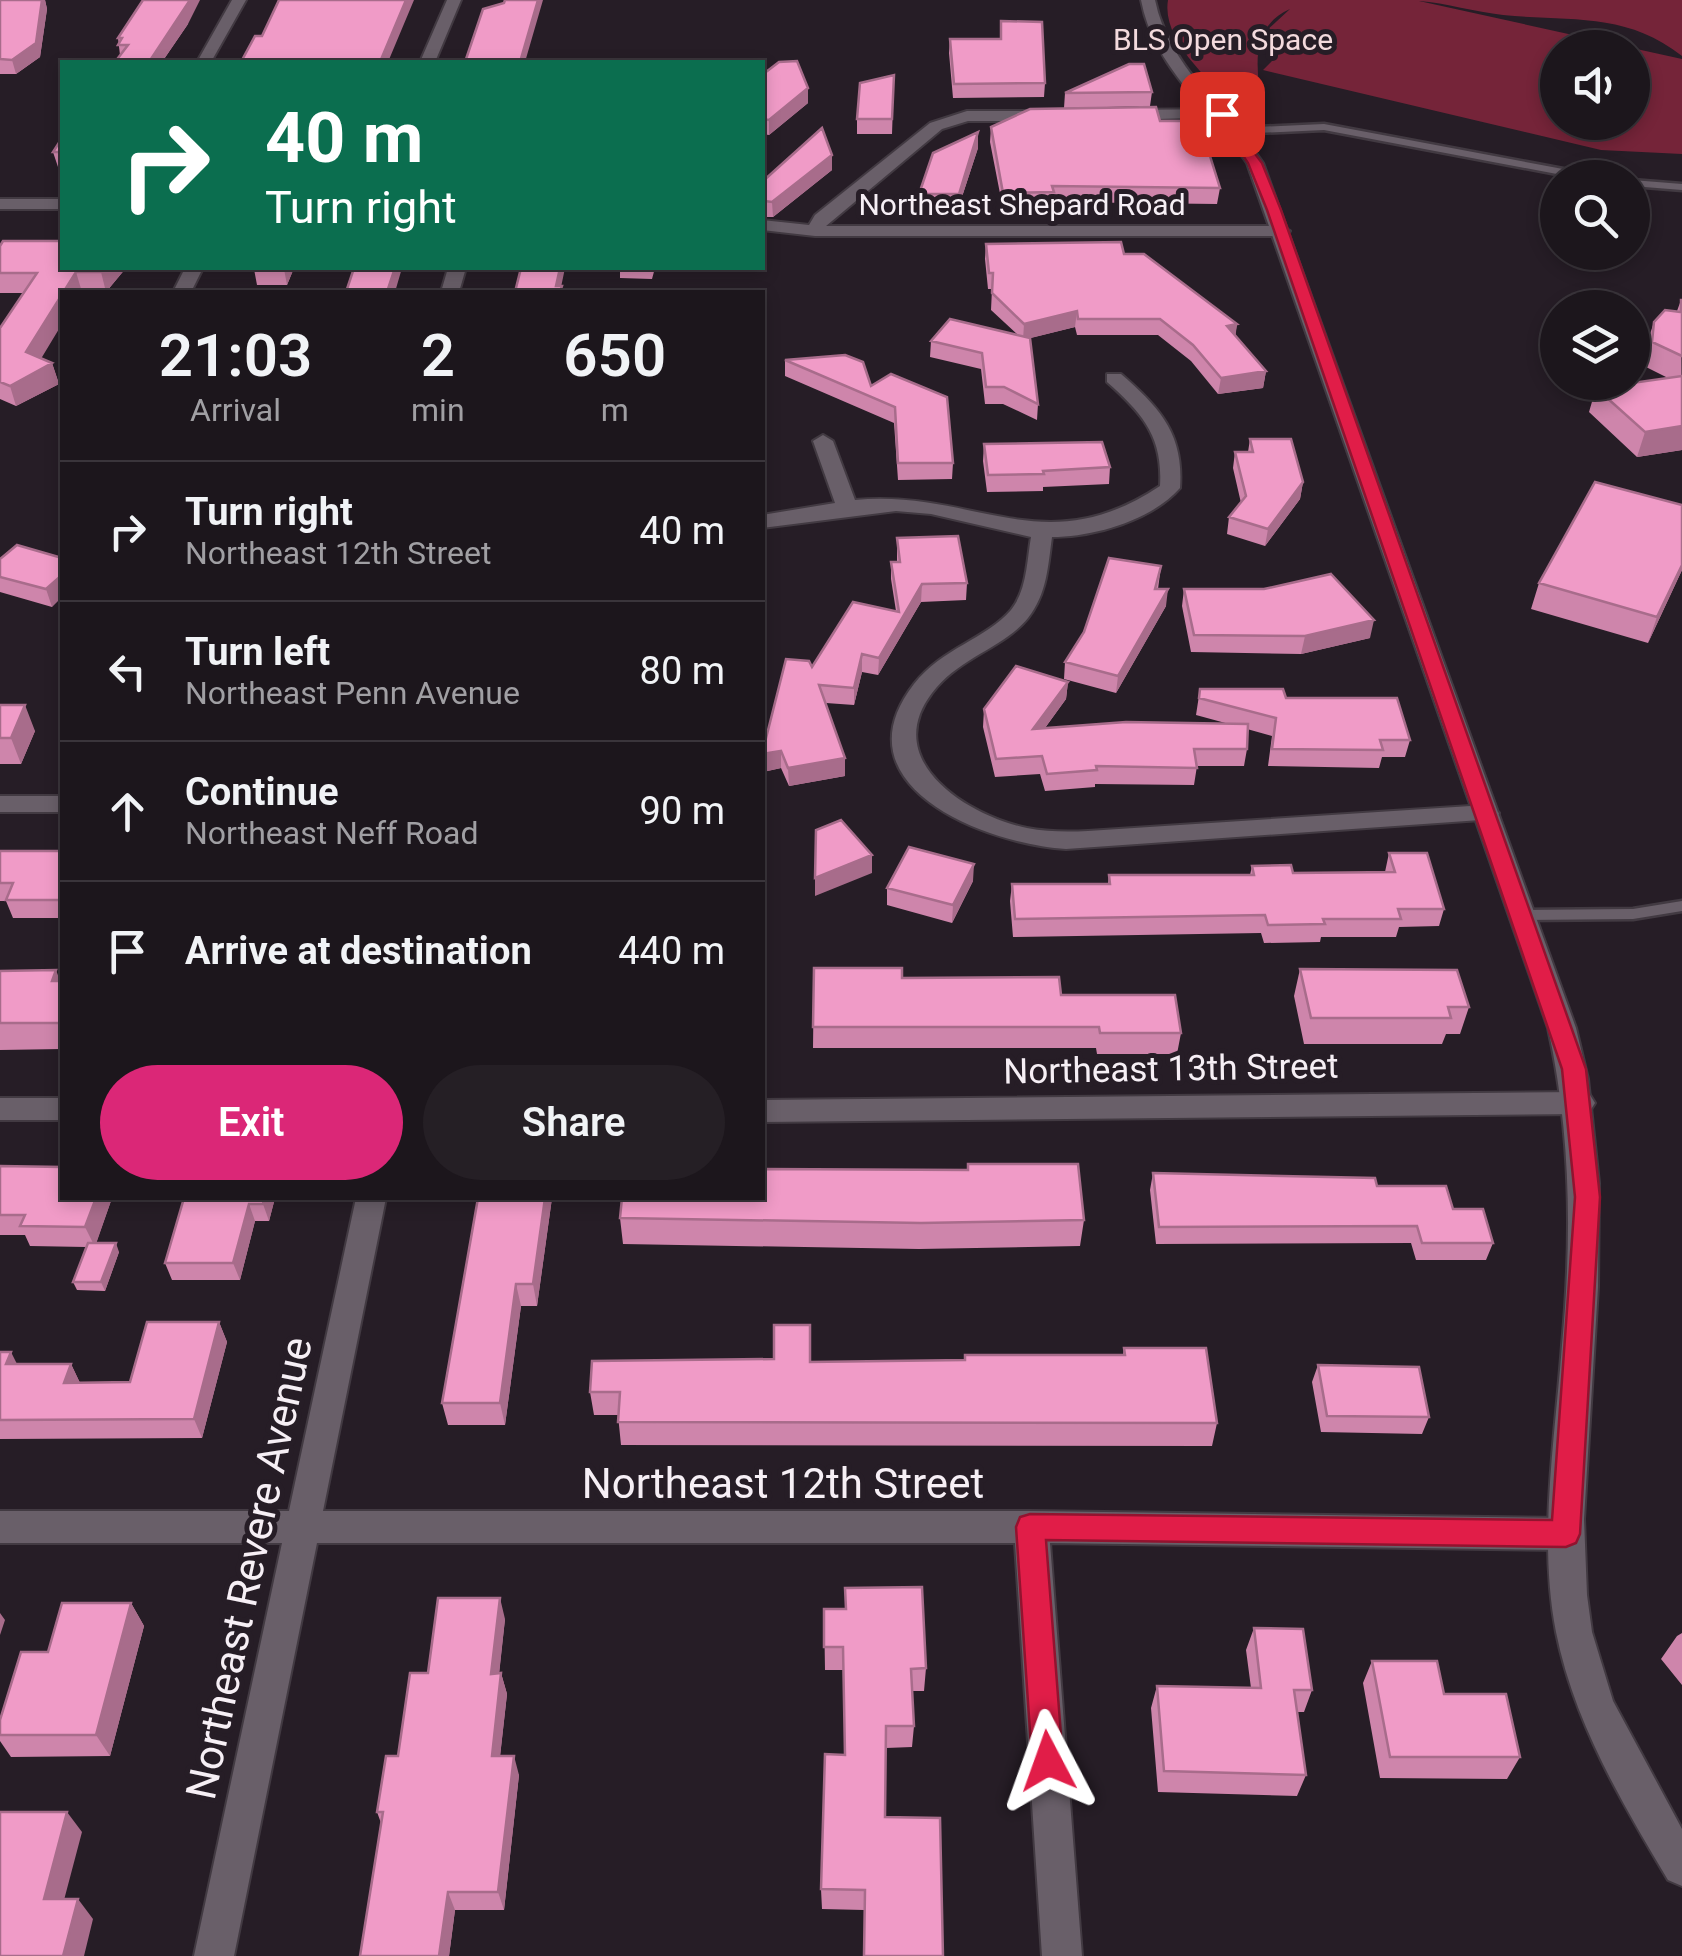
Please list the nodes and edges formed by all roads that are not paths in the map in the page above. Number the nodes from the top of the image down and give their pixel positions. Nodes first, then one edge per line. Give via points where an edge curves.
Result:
1 (239, 0) edge
2 (454, 0) edge
3 (1148, 0) edge
4 (205, 60) edge
5 (428, 60) edge
6 (1078, 115) edge
7 (1096, 115) edge
8 (1229, 123) junction
9 (1540, 168) edge
10 (1650, 185) edge
11 (1682, 187) edge
12 (0, 204) edge
13 (60, 204) edge
14 (765, 224) edge
15 (815, 231) junction
16 (1281, 231) junction
17 (1114, 378) dead end
18 (823, 441) dead end
19 (847, 507) junction
20 (765, 521) edge
21 (1042, 532) junction
22 (0, 804) edge
23 (60, 804) edge
24 (1486, 813) junction
25 (1682, 906) edge
26 (1522, 915) junction
27 (1580, 1104) junction
28 (0, 1109) edge
29 (60, 1109) edge
30 (765, 1111) edge
31 (371, 1200) edge
32 (1030, 1527) junction
33 (0, 1528) edge
34 (303, 1530) junction
35 (1566, 1534) junction
36 (1682, 1866) edge
37 (214, 1956) edge
38 (1062, 1956) edge

1 - 4 street
2 - 5 street
3 - 8 street via 1162,44
6 - 15 street via 967,116 936,126 821,219
7 - 8 street
8 - 9 lane via 1324,127
8 - 16 street via 1255,163
10 - 11 lane
12 - 13 street
14 - 15 street, Northeast Shepard Road
15 - 16 street, Northeast Shepard Road
16 - 24 street
17 - 21 street via 1152,411 1174,454 1170,488 1137,512
18 - 19 street
19 - 20 street
19 - 21 street via 912,505
21 - 24 street via 1028,603 1008,627 965,649 920,690 905,721 904,747 920,781 959,814 1028,836 1108,838
22 - 23 street
24 - 26 street
25 - 26 lane via 1633,914
26 - 27 street via 1562,1028
27 - 30 street, Northeast 13th Street
27 - 35 street via 1588,1197
28 - 29 street
31 - 34 street, Northeast Revere Avenue
32 - 34 street, Northeast 12th Street
32 - 35 street, Northeast 12th Street
32 - 38 street
33 - 34 street, Northeast 12th Street
34 - 37 street, Northeast Revere Avenue
35 - 36 street via 1580,1658 1606,1731

